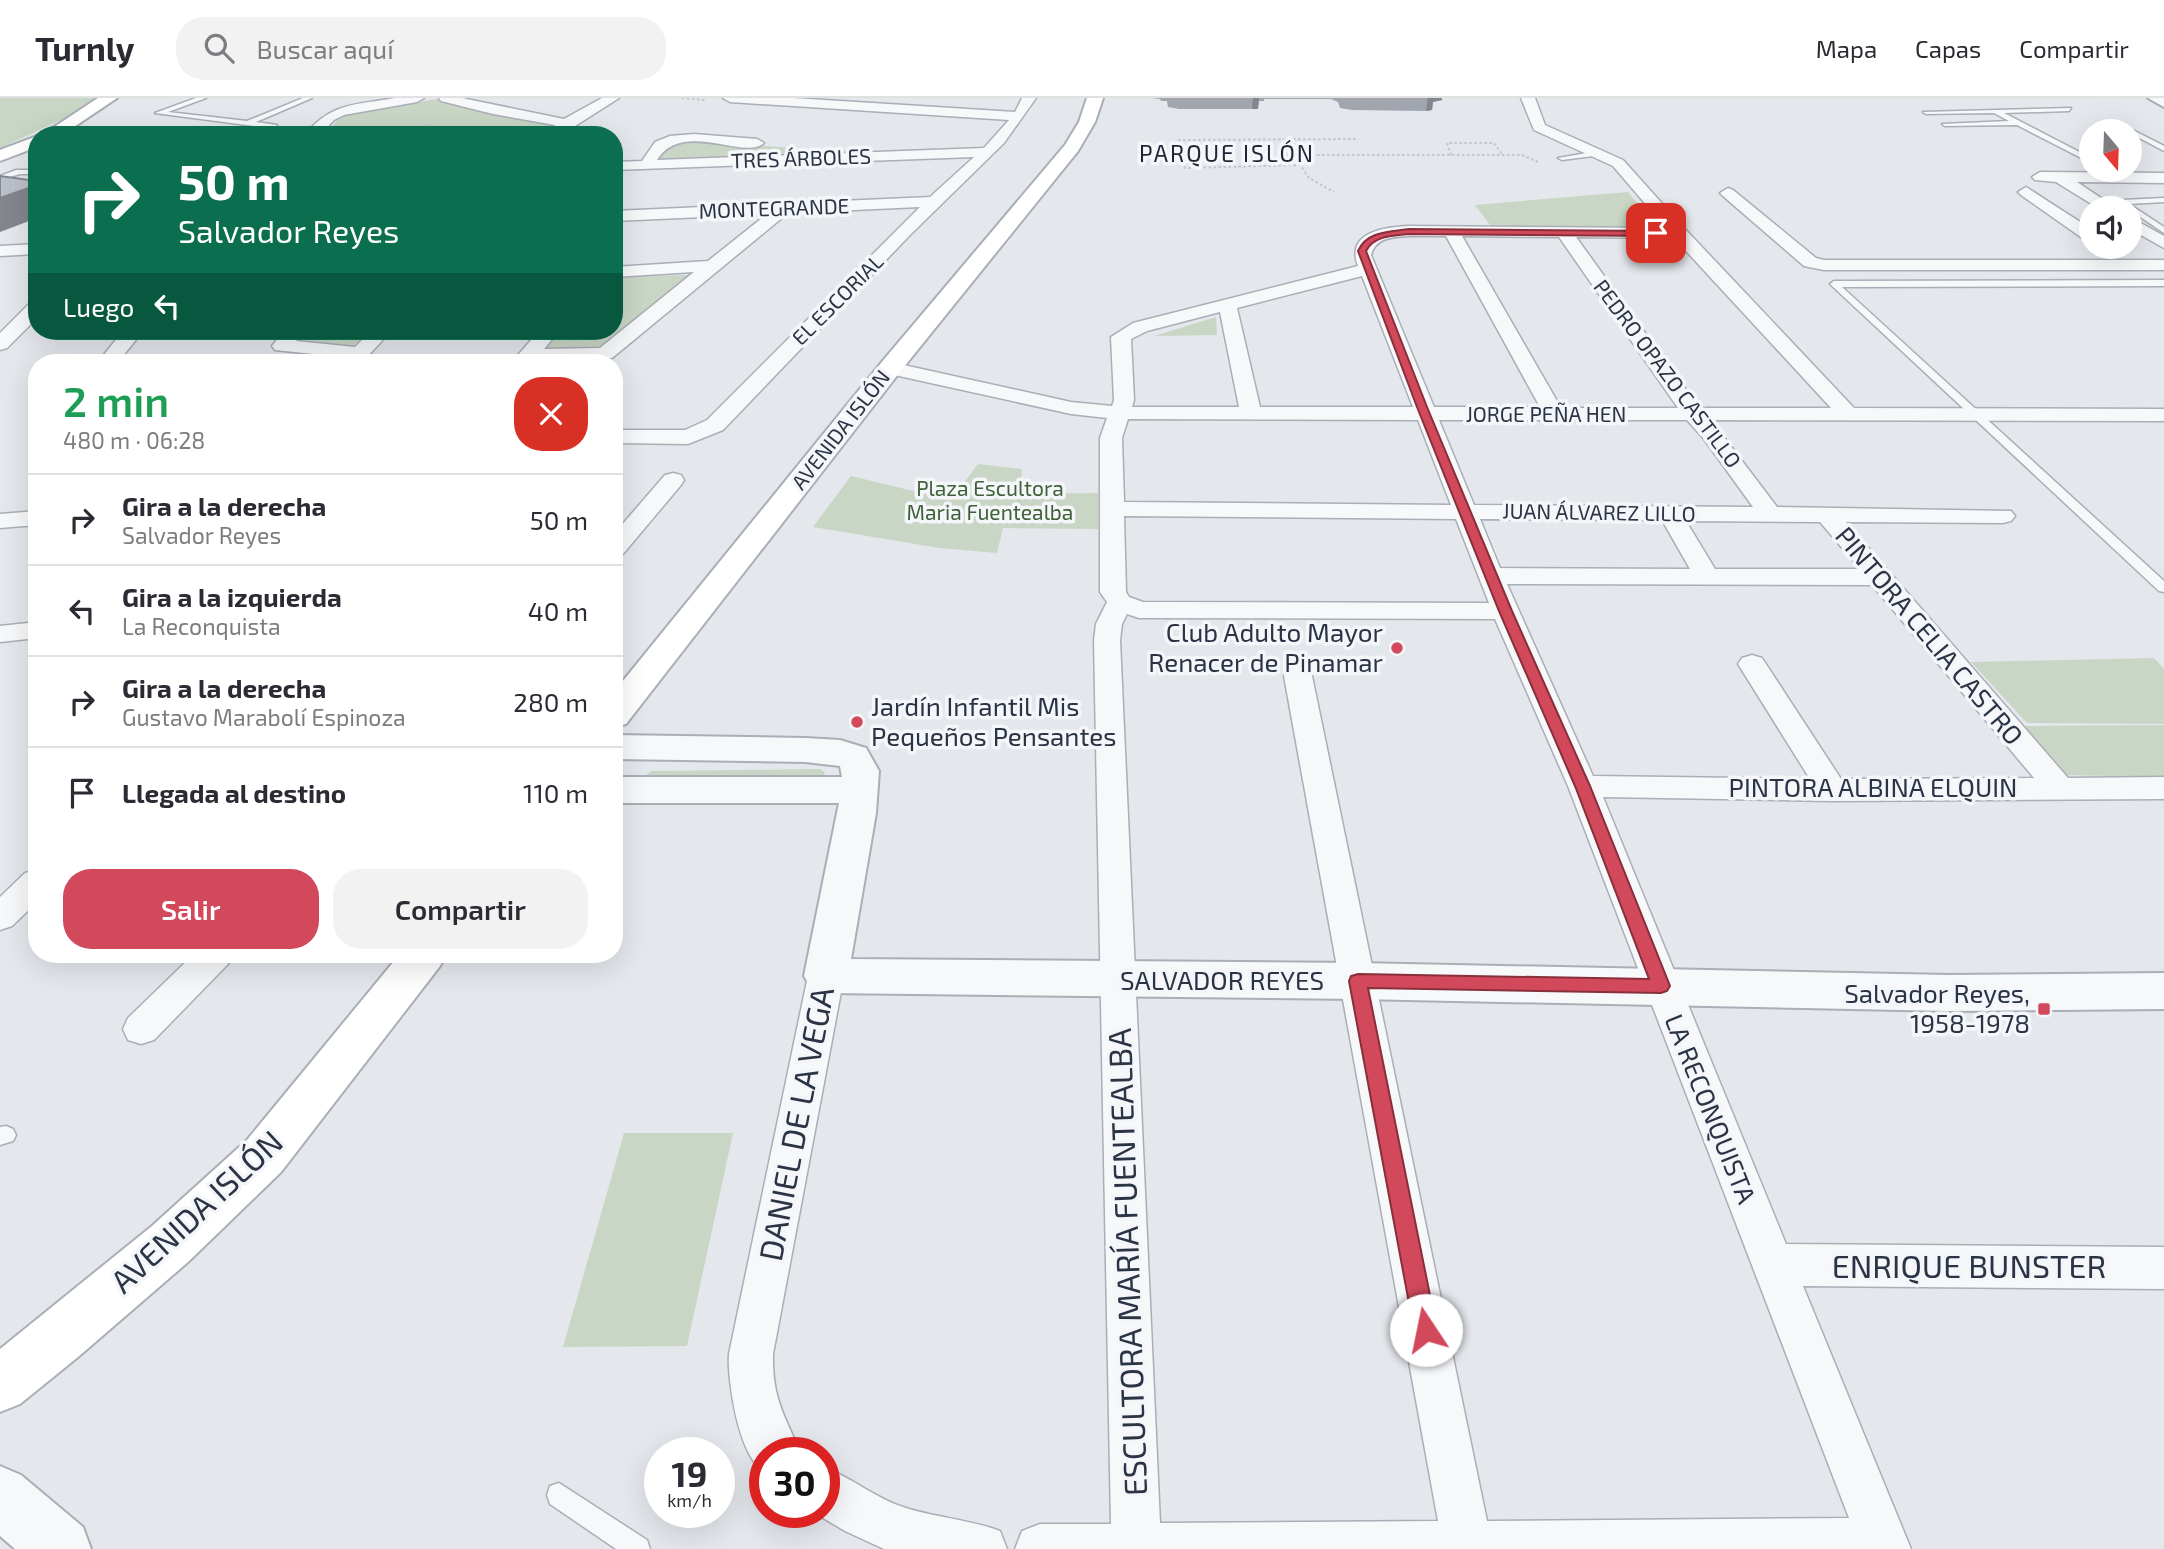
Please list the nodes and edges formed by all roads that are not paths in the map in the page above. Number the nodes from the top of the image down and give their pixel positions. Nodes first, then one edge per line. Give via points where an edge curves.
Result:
1 (109, 98) edge
2 (203, 98) edge
3 (309, 98) edge
4 (416, 98) edge
5 (446, 98) edge
6 (612, 98) edge
7 (730, 98) edge
8 (1029, 98) edge
9 (1095, 98) edge
10 (1112, 98) edge
11 (1528, 98) edge
12 (2157, 98) edge
13 (2164, 102) edge
14 (2069, 109) dead end
15 (1926, 111) dead end
16 (1995, 111) junction
17 (1018, 116) junction
18 (248, 123) junction
19 (2018, 123) junction
20 (1945, 124) dead end
21 (64, 126) edge
22 (275, 126) edge
23 (321, 126) edge
24 (544, 126) edge
25 (564, 126) edge
26 (2142, 137) edge
27 (28, 145) edge
28 (1072, 148) junction
29 (2164, 149) edge
30 (987, 152) junction
31 (1598, 153) junction
32 (0, 156) edge
33 (2079, 156) edge
34 (872, 157) junction
35 (1562, 158) dead end
36 (646, 165) junction
37 (623, 166) edge
38 (28, 172) edge
39 (2039, 177) dead end
40 (2059, 177) junction
41 (2079, 177) edge
42 (0, 178) edge
43 (2142, 178) edge
44 (2164, 178) edge
45 (2026, 192) dead end
46 (1728, 193) dead end
47 (2089, 196) edge
48 (2164, 200) edge
49 (2142, 201) edge
50 (934, 202) junction
51 (783, 209) junction
52 (623, 216) edge
53 (2142, 220) edge
54 (2079, 228) edge
55 (2142, 228) edge
56 (1451, 231) junction
57 (1563, 232) junction
58 (1679, 233) junction
59 (28, 239) edge
60 (2163, 239) edge
61 (0, 240) edge
62 (28, 249) edge
63 (0, 251) edge
64 (1366, 256) junction
65 (2125, 259) edge
66 (2134, 265) junction
67 (2164, 265) edge
68 (713, 266) junction
69 (623, 271) edge
70 (2164, 283) edge
71 (1227, 304) junction
72 (28, 312) edge
73 (28, 315) edge
74 (0, 318) edge
75 (623, 339) edge
76 (126, 340) edge
77 (287, 340) edge
78 (372, 340) edge
79 (541, 340) edge
80 (622, 340) edge
81 (0, 344) edge
82 (114, 354) edge
83 (529, 354) edge
84 (605, 354) edge
85 (890, 368) junction
86 (1119, 413) junction
87 (1251, 414) junction
88 (1426, 415) junction
89 (1555, 415) junction
90 (1694, 415) junction
91 (1849, 415) junction
92 (1975, 415) junction
93 (2164, 415) edge
94 (623, 436) edge
95 (673, 481) dead end
96 (1112, 509) junction
97 (1465, 512) junction
98 (1671, 515) junction
99 (1771, 515) junction
100 (1827, 515) junction
101 (2003, 516) dead end
102 (28, 519) edge
103 (0, 521) edge
104 (623, 539) edge
105 (1492, 576) junction
106 (1880, 577) junction
107 (1708, 578) junction
108 (2164, 588) edge
109 (1120, 602) junction
110 (1505, 611) junction
111 (1752, 664) dead end
112 (1298, 676) dead end
113 (623, 705) edge
114 (623, 747) edge
115 (1583, 786) junction
116 (2059, 788) junction
117 (2164, 788) edge
118 (623, 790) edge
119 (858, 790) junction
120 (1832, 790) junction
121 (28, 891) edge
122 (0, 917) edge
123 (207, 963) edge
124 (418, 963) edge
125 (826, 976) junction
126 (1120, 980) junction
127 (1358, 981) junction
128 (1661, 986) junction
129 (2164, 991) edge
130 (141, 1029) dead end
131 (1773, 1265) junction
132 (2164, 1268) edge
133 (0, 1384) edge
134 (767, 1437) edge
135 (559, 1495) dead end
136 (0, 1496) edge
137 (840, 1502) edge
138 (1467, 1545) junction
139 (1884, 1546) edge
140 (1136, 1547) junction
141 (61, 1549) edge
142 (638, 1549) edge
143 (982, 1549) edge
144 (1040, 1549) edge

1 - 21 main road
2 - 18 lane via 158,113
3 - 18 lane
4 - 23 street via 333,114
5 - 24 street
6 - 25 street
7 - 17 street
8 - 17 street, EL ESCORIAL
9 - 28 main road, AVENIDA ISLÓN
10 - 28 main road, AVENIDA ISLÓN via 1096,129
11 - 31 street via 1539,127
12 - 13 street
14 - 16 lane
15 - 16 lane
16 - 19 lane
17 - 30 street, EL ESCORIAL
18 - 22 lane
19 - 20 lane
19 - 33 lane
26 - 29 lane
27 - 32 main road
28 - 85 main road, AVENIDA ISLÓN
30 - 34 street, TRES ÁRBOLES
30 - 50 street, EL ESCORIAL
31 - 35 lane
31 - 58 street via 1618,163
34 - 36 street, TRES ÁRBOLES
34 - 36 street via 853,149 675,139 662,144
36 - 37 street, TRES ÁRBOLES
38 - 42 lane
39 - 40 street
40 - 41 street
40 - 47 street
43 - 44 street
45 - 54 street
46 - 66 street via 1810,262 1825,265
48 - 49 lane
50 - 51 street, MONTEGRANDE
50 - 94 street, EL ESCORIAL via 715,425 688,437
51 - 52 street, MONTEGRANDE
51 - 68 street
53 - 60 lane
55 - 60 street
56 - 57 street
56 - 64 street via 1377,236
56 - 89 street
57 - 58 street
57 - 90 street, PEDRO OPAZO CASTILLO
58 - 91 street
59 - 61 street
62 - 63 street
64 - 71 street
64 - 88 street, LA RECONQUISTA
65 - 66 street
66 - 67 street
68 - 69 street
68 - 75 street
70 - 92 lane via 1834,285
71 - 86 street via 1125,333 1121,342 1124,400
71 - 87 street
72 - 74 street
73 - 81 street
76 - 82 street
77 - 78 street via 282,346 360,353
79 - 83 street
80 - 84 street
85 - 86 street, JORGE PEÑA HEN via 1071,408
85 - 113 main road, AVENIDA ISLÓN
86 - 87 street, JORGE PEÑA HEN
86 - 96 street via 1111,438
87 - 88 street, JORGE PEÑA HEN
88 - 89 street, JORGE PEÑA HEN
88 - 97 street, LA RECONQUISTA
89 - 90 street, JORGE PEÑA HEN
90 - 91 street, JORGE PEÑA HEN
90 - 99 street, PEDRO OPAZO CASTILLO via 1713,433
91 - 92 street, JORGE PEÑA HEN
92 - 93 street, JORGE PEÑA HEN
92 - 108 lane
95 - 104 street
96 - 97 street, JUAN ÁLVAREZ LILLO
96 - 109 street via 1112,583
97 - 98 street, JUAN ÁLVAREZ LILLO
97 - 105 street, LA RECONQUISTA
98 - 99 street, JUAN ÁLVAREZ LILLO
98 - 107 street
99 - 100 street, JUAN ÁLVAREZ LILLO
100 - 101 street, JUAN ÁLVAREZ LILLO
100 - 106 street, PINTORA CELIA CASTRO
102 - 103 street
105 - 107 street
105 - 110 street, LA RECONQUISTA
106 - 107 street
106 - 116 street, PINTORA CELIA CASTRO
109 - 110 street via 1139,610
109 - 126 street, ESCULTORA MARÍA FUENTEALBA via 1107,640
110 - 115 street, LA RECONQUISTA
111 - 120 street
112 - 127 street
114 - 119 street, DANIEL DE LA VEGA via 839,752 853,757 861,771
115 - 120 street, PINTORA ALBINA ELQUIN
115 - 128 street, LA RECONQUISTA
116 - 117 street, PINTORA ALBINA ELQUIN
116 - 120 street, PINTORA ALBINA ELQUIN
118 - 119 street
119 - 125 street, DANIEL DE LA VEGA
121 - 122 street
123 - 130 street
124 - 133 main road, AVENIDA ISLÓN via 264,1156 170,1244
125 - 126 street, SALVADOR REYES
125 - 134 street, DANIEL DE LA VEGA via 751,1354 753,1402
126 - 127 street, SALVADOR REYES
126 - 140 street, ESCULTORA MARÍA FUENTEALBA
127 - 128 street, SALVADOR REYES
127 - 138 street
128 - 129 street, SALVADOR REYES via 1949,993
128 - 131 street, LA RECONQUISTA
131 - 132 street, ENRIQUE BUNSTER
131 - 139 street, LA RECONQUISTA
135 - 142 lane
136 - 141 street
137 - 143 street via 892,1529
138 - 139 street
138 - 140 street
140 - 144 street

